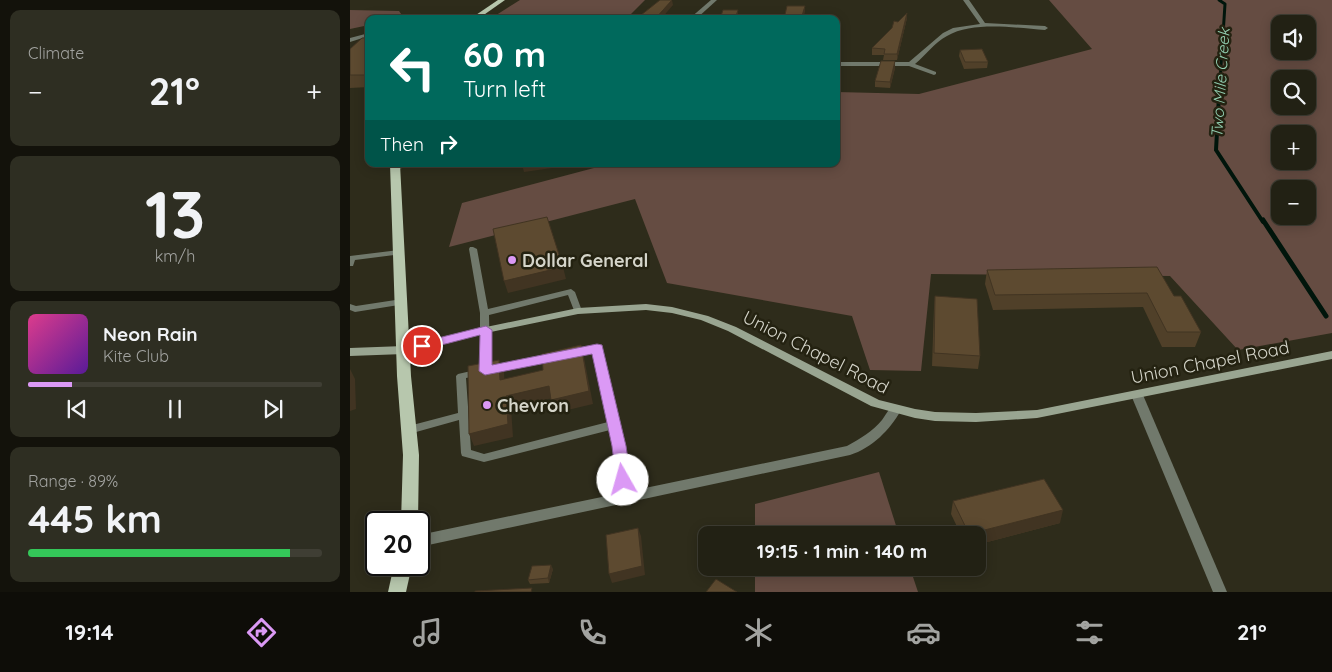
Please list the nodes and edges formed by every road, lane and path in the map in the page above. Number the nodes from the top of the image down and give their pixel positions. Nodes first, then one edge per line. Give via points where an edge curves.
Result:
1 (502, 0) edge
2 (714, 0) edge
3 (966, 0) edge
4 (478, 15) edge
5 (697, 15) edge
6 (984, 26) junction
7 (1045, 28) dead end
8 (365, 35) edge
9 (350, 40) edge
10 (840, 64) edge
11 (910, 64) junction
12 (934, 73) dead end
13 (395, 167) edge
14 (473, 249) dead end
15 (400, 252) junction
16 (350, 264) edge
17 (402, 302) junction
18 (350, 307) edge
19 (578, 311) junction
20 (484, 313) junction
21 (486, 330) junction
22 (404, 350) junction
23 (350, 352) edge
24 (1332, 355) edge
25 (485, 371) junction
26 (1137, 395) junction
27 (895, 410) junction
28 (464, 415) junction
29 (614, 425) junction
30 (409, 430) junction
31 (626, 498) junction
32 (410, 511) edge
33 (430, 539) edge
34 (401, 576) edge
35 (397, 592) edge
36 (1220, 592) edge

1 - 4 main road
2 - 5 street
3 - 6 street
6 - 7 street
6 - 11 street via 947,32
8 - 9 lane
10 - 11 street
11 - 12 street
13 - 15 main road
14 - 20 lane
15 - 16 lane via 352,258
15 - 17 main road
17 - 18 lane
17 - 22 main road
19 - 20 lane via 571,292
19 - 21 street, Union Chapel Road
19 - 27 street, Union Chapel Road via 646,307 704,318
20 - 21 lane
21 - 22 street, Union Chapel Road
21 - 25 lane
22 - 23 street, Union Chapel Road
22 - 30 main road
24 - 26 street, Union Chapel Road
25 - 28 lane via 461,376
25 - 29 lane via 597,348
26 - 27 street, Union Chapel Road via 1037,414 992,418 941,418
26 - 36 street
27 - 31 street via 888,423 871,439 850,450
28 - 29 lane via 466,452 484,458
28 - 30 lane
29 - 31 lane
30 - 32 main road
31 - 33 street
34 - 35 main road

